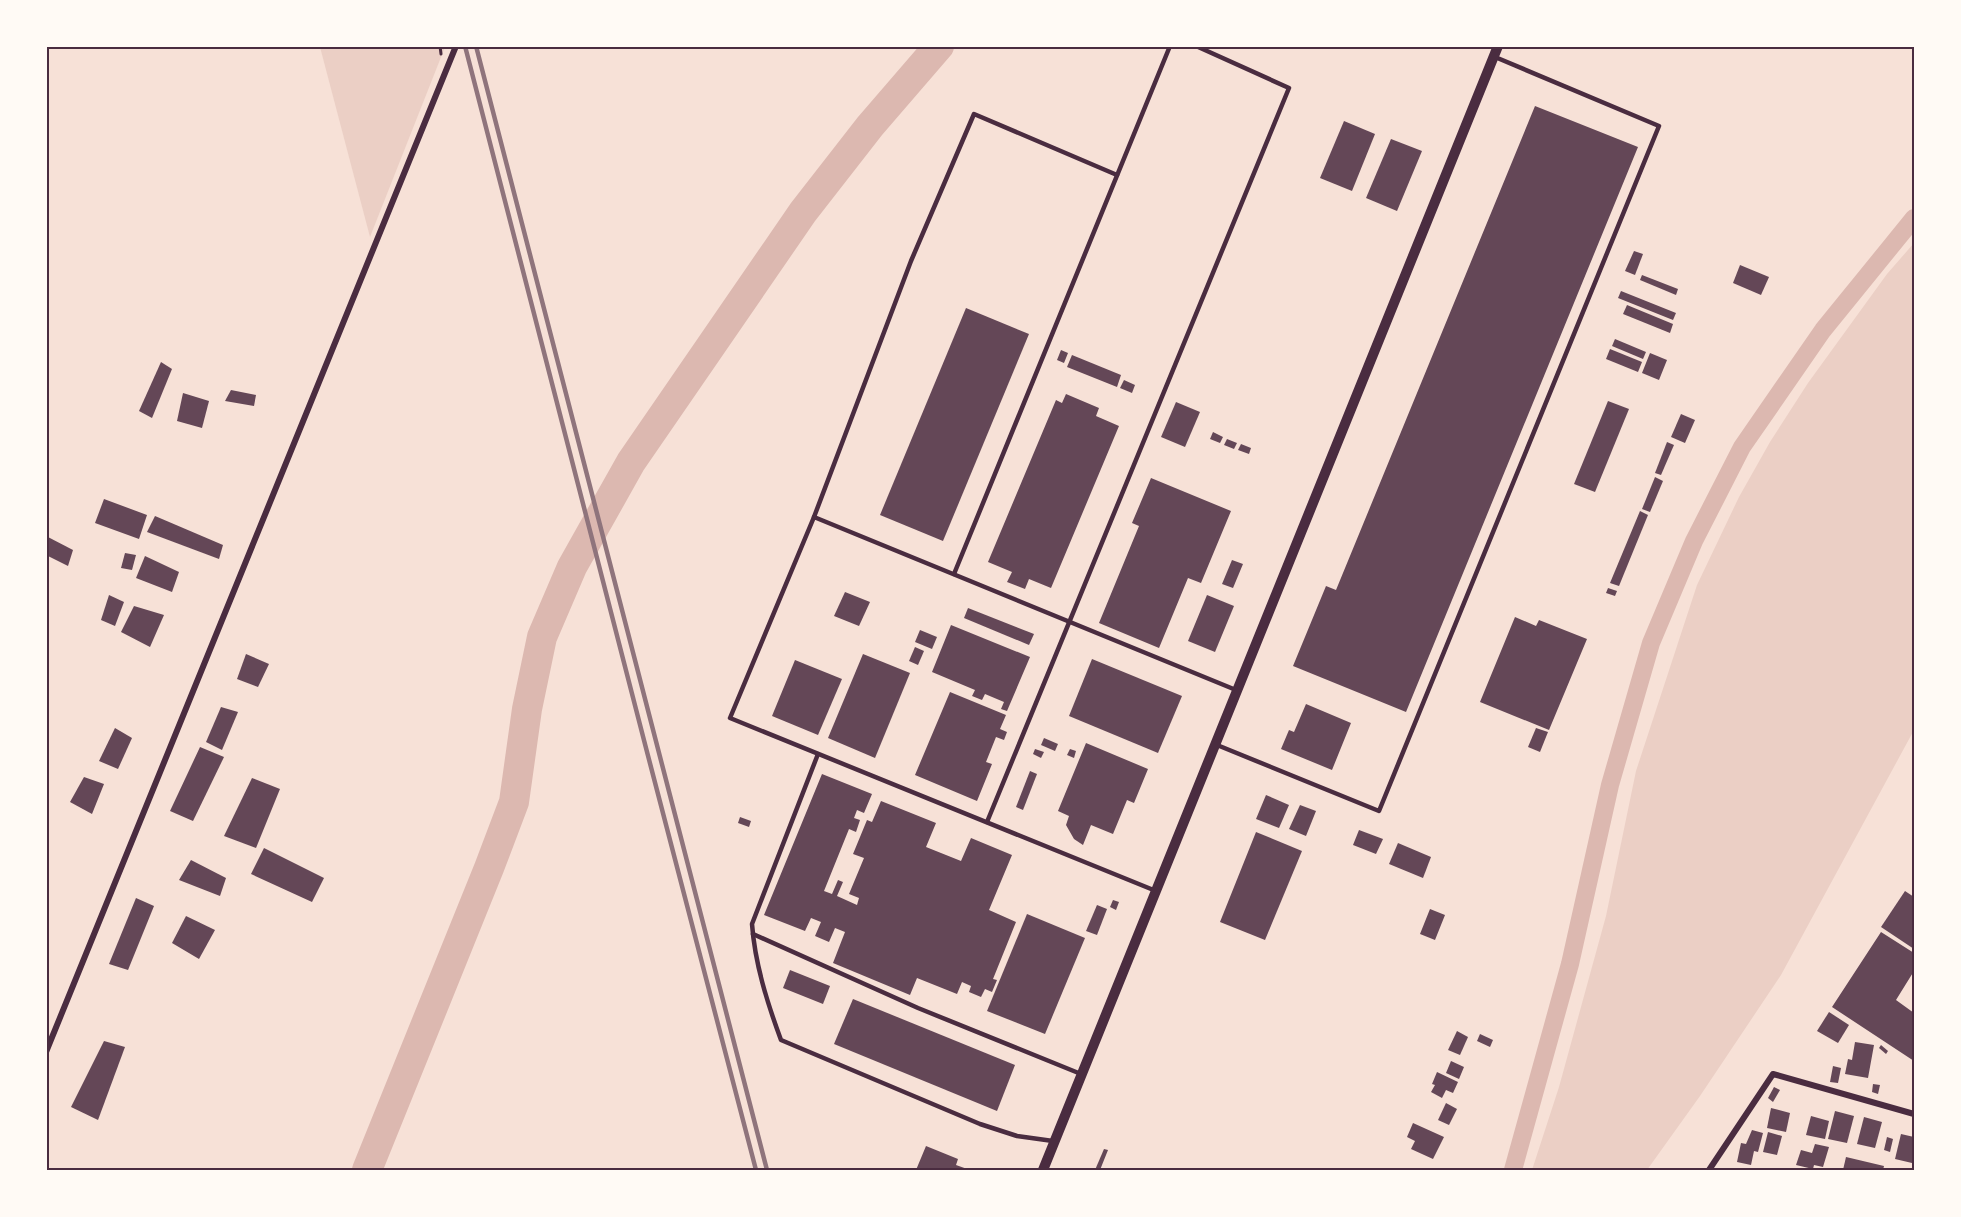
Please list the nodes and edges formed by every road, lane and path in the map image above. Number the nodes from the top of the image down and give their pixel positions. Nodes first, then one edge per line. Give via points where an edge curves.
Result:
1 (456, 46) edge
2 (1170, 46) edge
3 (1196, 46) edge
4 (1497, 52) edge
5 (1118, 175) junction
6 (814, 517) junction
7 (954, 574) junction
8 (1069, 622) junction
9 (1239, 691) junction
10 (1217, 745) junction
11 (818, 754) junction
12 (987, 822) junction
13 (1157, 891) junction
14 (753, 934) junction
15 (46, 1052) edge
16 (1083, 1074) junction
17 (1914, 1114) edge
18 (1055, 1142) junction
19 (1043, 1170) edge
20 (1711, 1170) edge

1 - 15 street
2 - 5 lane
3 - 8 lane via 1289,88
4 - 9 street
4 - 10 lane via 1659,126 1380,811
5 - 6 lane via 974,114 910,261
5 - 7 lane
6 - 7 lane
6 - 11 lane via 730,718
7 - 8 lane
8 - 9 lane
8 - 12 lane
9 - 10 street
10 - 13 street
11 - 12 lane
11 - 14 lane via 752,924
12 - 13 lane
13 - 16 street
14 - 16 lane via 918,1008
14 - 18 lane via 753,949 781,1040 980,1124 1017,1136
16 - 18 street
17 - 20 street via 1773,1074
18 - 19 street

